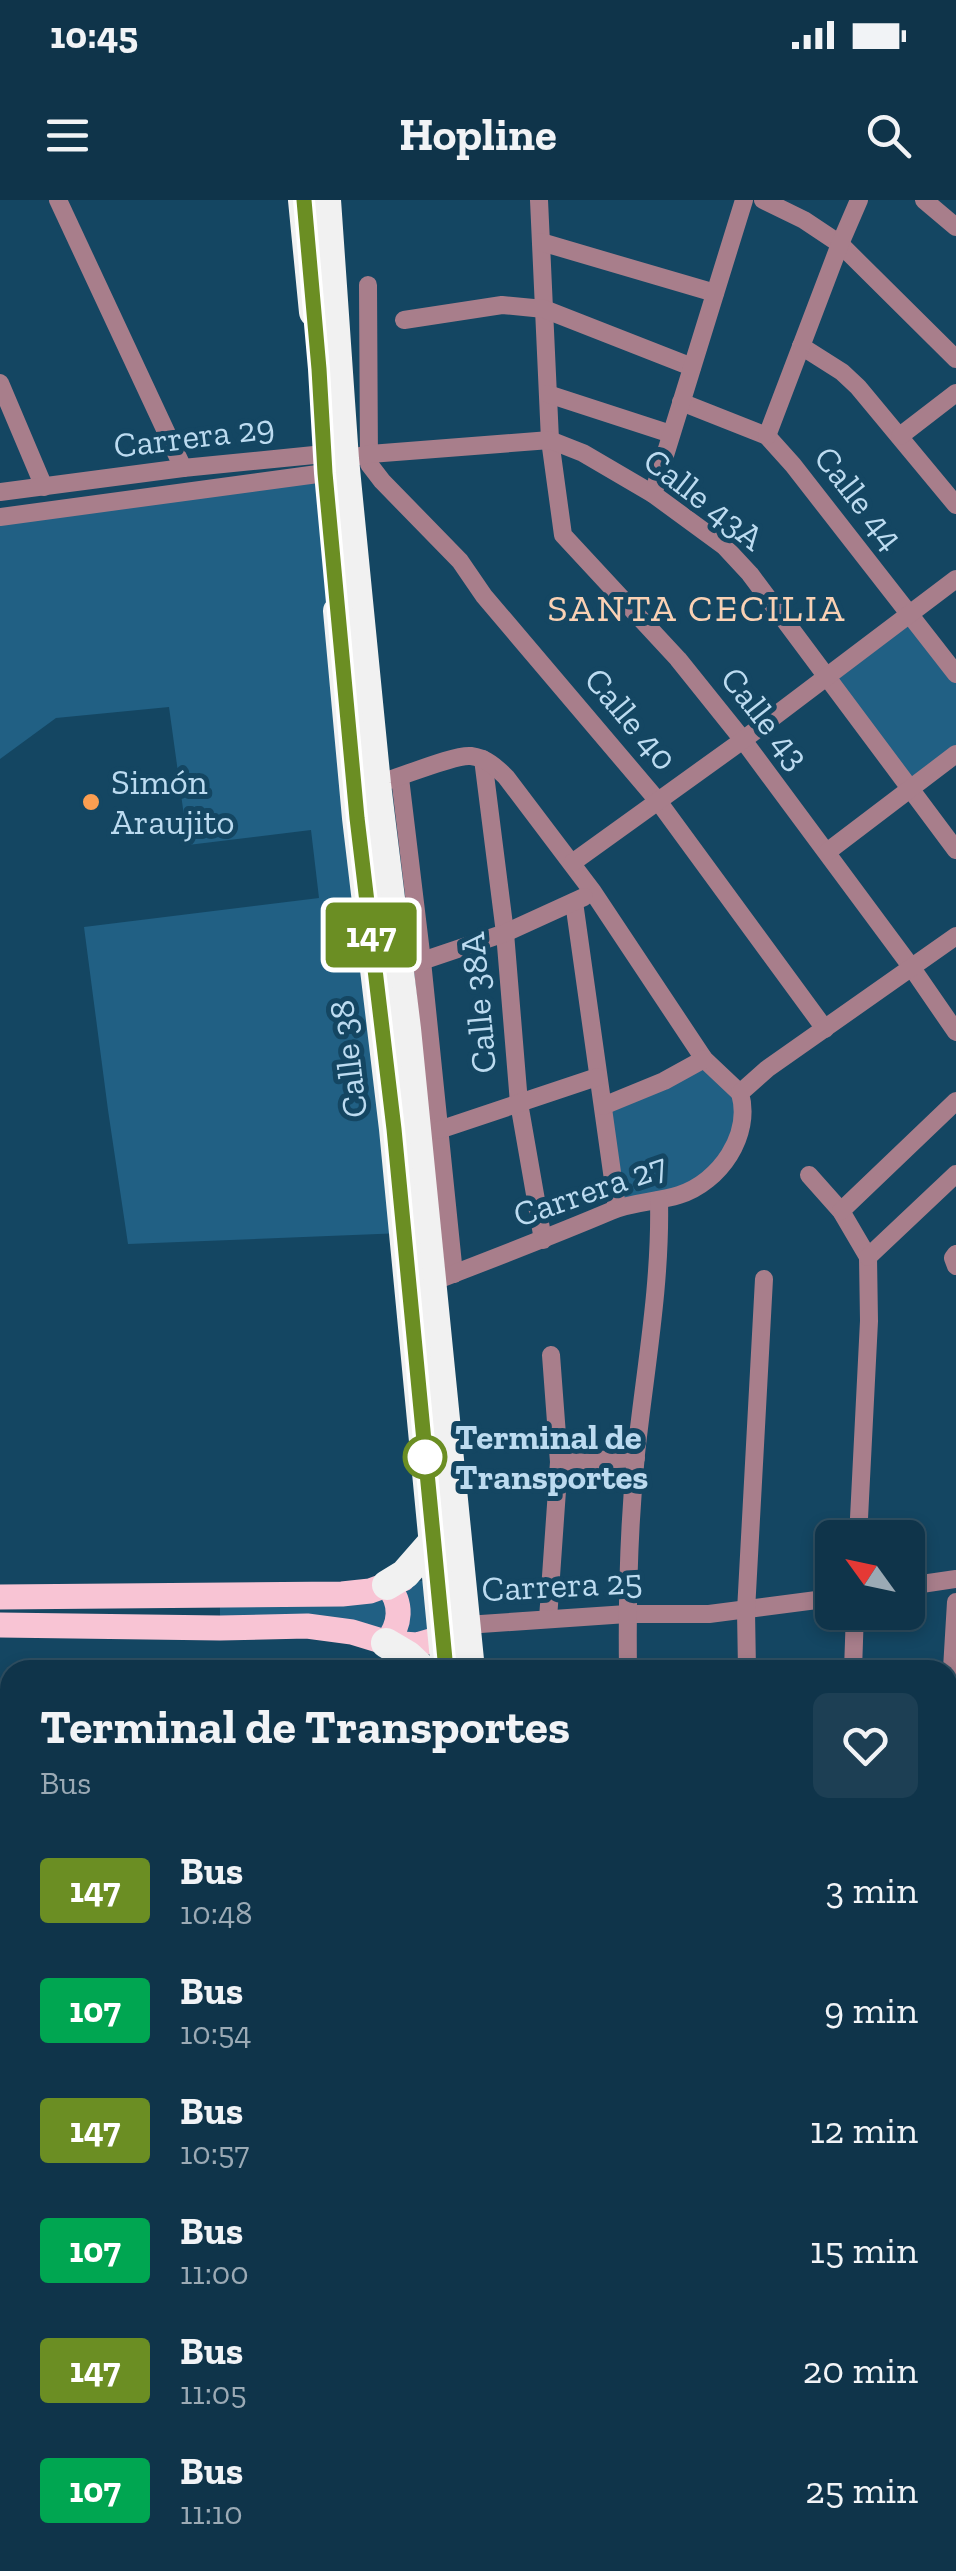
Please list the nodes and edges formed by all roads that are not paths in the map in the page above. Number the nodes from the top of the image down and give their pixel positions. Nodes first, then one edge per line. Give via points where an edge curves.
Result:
1 (58, 200) edge
2 (304, 200) edge
3 (326, 200) edge
4 (539, 200) edge
5 (744, 200) edge
6 (763, 200) edge
7 (858, 200) edge
8 (924, 200) edge
9 (956, 227) edge
10 (540, 242) junction
11 (840, 244) junction
12 (368, 285) dead end
13 (715, 293) junction
14 (544, 309) junction
15 (404, 320) dead end
16 (801, 346) junction
17 (956, 359) edge
18 (692, 366) junction
19 (0, 383) edge
20 (956, 393) edge
21 (548, 394) junction
22 (682, 402) junction
23 (672, 434) junction
24 (767, 436) junction
25 (900, 436) junction
26 (550, 440) junction
27 (341, 460) junction
28 (183, 468) junction
29 (44, 487) junction
30 (0, 492) edge
31 (653, 494) junction
32 (956, 505) edge
33 (0, 517) edge
34 (956, 579) edge
35 (910, 615) junction
36 (956, 674) edge
37 (828, 676) junction
38 (743, 740) junction
39 (956, 754) edge
40 (483, 759) junction
41 (388, 781) junction
42 (911, 788) junction
43 (658, 801) junction
44 (956, 850) edge
45 (827, 852) junction
46 (572, 863) junction
47 (593, 892) junction
48 (574, 902) junction
49 (504, 934) junction
50 (956, 936) edge
51 (422, 961) junction
52 (912, 968) junction
53 (824, 1029) junction
54 (956, 1032) edge
55 (704, 1059) junction
56 (598, 1078) junction
57 (740, 1093) junction
58 (956, 1101) edge
59 (520, 1103) junction
60 (603, 1106) junction
61 (439, 1130) junction
62 (956, 1174) edge
63 (809, 1175) dead end
64 (659, 1200) junction
65 (617, 1208) junction
66 (841, 1211) junction
67 (543, 1240) junction
68 (868, 1257) junction
69 (443, 1278) junction
70 (764, 1279) dead end
71 (552, 1355) dead end
72 (636, 1458) junction
73 (559, 1462) junction
74 (859, 1520) edge
75 (433, 1542) junction
76 (449, 1578) junction
77 (956, 1579) edge
78 (387, 1584) junction
79 (925, 1584) edge
80 (0, 1597) edge
81 (815, 1601) edge
82 (956, 1602) edge
83 (746, 1611) junction
84 (627, 1614) junction
85 (548, 1619) junction
86 (0, 1625) edge
87 (454, 1630) junction
88 (854, 1630) edge
89 (386, 1642) junction
90 (413, 1660) edge
91 (448, 1660) edge
92 (466, 1660) edge
93 (628, 1660) edge
94 (746, 1660) edge
95 (853, 1660) edge
96 (953, 1660) edge

1 - 28 street
2 - 27 highway, Calle 38
3 - 27 highway, Calle 38
4 - 10 street, Calle 43
5 - 13 street
6 - 11 street
7 - 11 street
8 - 9 street
10 - 13 street
10 - 14 street, Calle 43
11 - 16 street
11 - 17 street
12 - 27 street
13 - 18 street
14 - 15 street via 502,305
14 - 18 street
14 - 21 street, Calle 43
16 - 24 street
16 - 25 street via 842,372
18 - 22 street
19 - 29 street
20 - 25 street
21 - 23 street
21 - 26 street, Calle 43
22 - 23 street
22 - 24 street, Calle 44
23 - 31 street
24 - 35 street, Calle 44
25 - 32 street
26 - 27 street, Calle 43A
26 - 31 street, Calle 43A
26 - 38 street, Calle 43 via 563,536
27 - 28 street, Carrera 29
27 - 33 street, Carrera 29
27 - 41 highway, Calle 38
27 - 43 street, Calle 40 via 370,464 460,561
27 - 75 highway, Calle 38 via 357,818
28 - 29 street, Carrera 29
29 - 30 street, Carrera 29
31 - 37 street, Calle 43A via 724,546
34 - 35 street
35 - 36 street, Calle 44
35 - 37 street
37 - 38 street
37 - 42 street, Calle 43A
38 - 43 street
38 - 45 street, Calle 43
39 - 42 street
40 - 41 street via 460,756
40 - 46 street via 506,778
40 - 49 street, Calle 38A
41 - 51 street
41 - 69 highway, Calle 38 via 406,1029
42 - 44 street, Calle 43A
42 - 45 street
43 - 46 street
43 - 53 street, Calle 40
45 - 52 street, Calle 43
46 - 47 street
47 - 48 street
47 - 55 street
48 - 49 street
48 - 56 street
49 - 51 street
49 - 59 street, Calle 38A
50 - 52 street
51 - 61 street
52 - 53 street
52 - 54 street, Calle 43
53 - 57 street
55 - 57 street
55 - 60 street
56 - 59 street
56 - 60 street
57 - 64 street, Carrera 27 via 742,1126 724,1163 684,1194
58 - 66 street
59 - 61 street
59 - 67 street, Calle 38A
60 - 65 street
61 - 69 street
62 - 68 street
63 - 66 street
64 - 65 street, Carrera 27
64 - 72 street via 660,1247
65 - 67 street, Carrera 27
66 - 68 street
67 - 69 street, Carrera 27
68 - 74 street
69 - 76 highway, Calle 38
70 - 83 street
71 - 73 street
72 - 73 street
72 - 84 street
73 - 85 street
75 - 76 highway, Calle 38
75 - 78 highway
76 - 78 main road, Carrera 25
76 - 87 highway, Calle 38
77 - 79 street
78 - 80 main road, Carrera 25 via 358,1594
78 - 89 main road via 398,1612
81 - 83 street, Carrera 25
82 - 96 street
83 - 84 street, Carrera 25
83 - 94 street
84 - 85 street, Carrera 25
84 - 93 street
85 - 87 street, Carrera 25
86 - 89 main road, Carrera 25 via 306,1626
87 - 89 main road, Carrera 25 via 417,1644
87 - 91 highway, Calle 38
87 - 92 highway, Calle 38
88 - 95 street
89 - 90 highway

